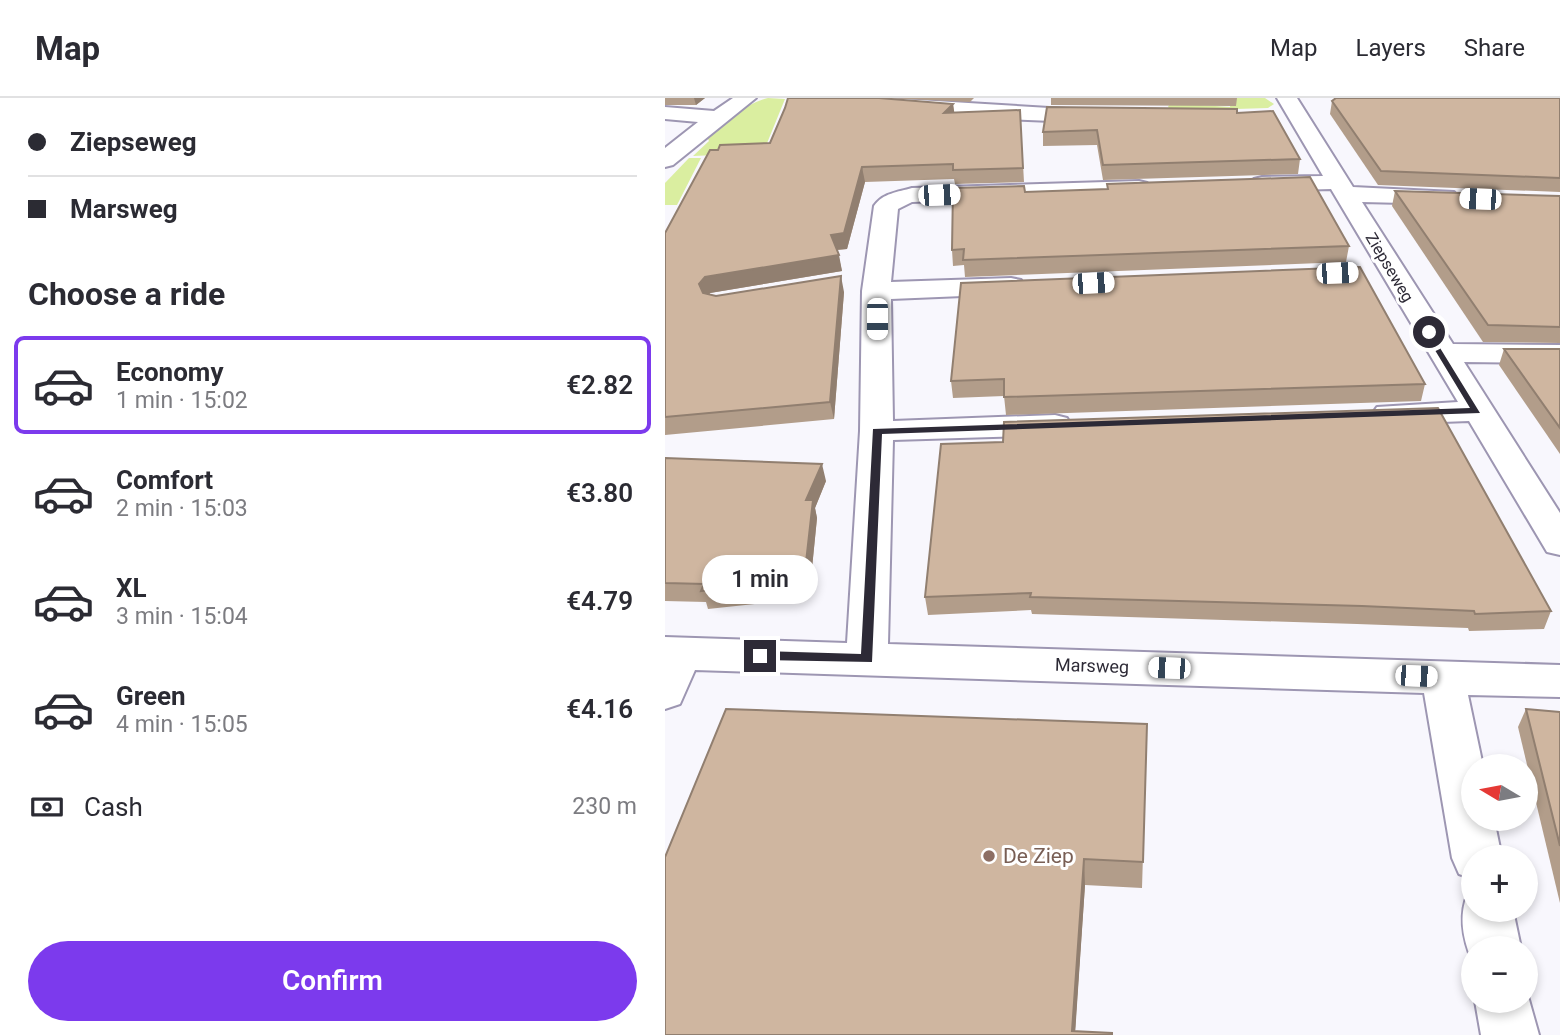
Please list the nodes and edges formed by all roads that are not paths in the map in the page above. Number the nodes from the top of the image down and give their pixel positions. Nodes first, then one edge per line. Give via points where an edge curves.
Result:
1 (746, 98) edge
2 (822, 98) edge
3 (1285, 108) edge
4 (665, 113) edge
5 (717, 117) junction
6 (1120, 117) edge
7 (665, 160) edge
8 (1229, 185) edge
9 (1160, 187) edge
10 (1343, 188) junction
11 (1467, 198) edge
12 (868, 283) junction
13 (1043, 285) edge
14 (1441, 353) junction
15 (1560, 354) edge
16 (1477, 411) junction
17 (1351, 415) edge
18 (1086, 424) edge
19 (877, 431) junction
20 (1560, 543) edge
21 (672, 653) edge
22 (867, 658) junction
23 (1443, 677) junction
24 (1560, 681) edge
25 (665, 692) edge
26 (1475, 845) edge
27 (1505, 1013) edge
28 (1510, 1035) edge

1 - 5 street
2 - 6 street via 950,110
3 - 10 street, Ziepseweg
4 - 5 street
5 - 7 street
8 - 10 street
9 - 12 street via 896,199 887,206
10 - 11 street
10 - 14 street, Ziepseweg via 1377,271
12 - 13 street
12 - 19 street
14 - 15 street
14 - 16 street, Ziepseweg
16 - 17 street
16 - 20 street, Ziepseweg
18 - 19 street
19 - 22 street
21 - 22 street, Marsweg
21 - 25 street
22 - 23 street, Marsweg
23 - 24 street, Marsweg
23 - 26 street
27 - 28 street

